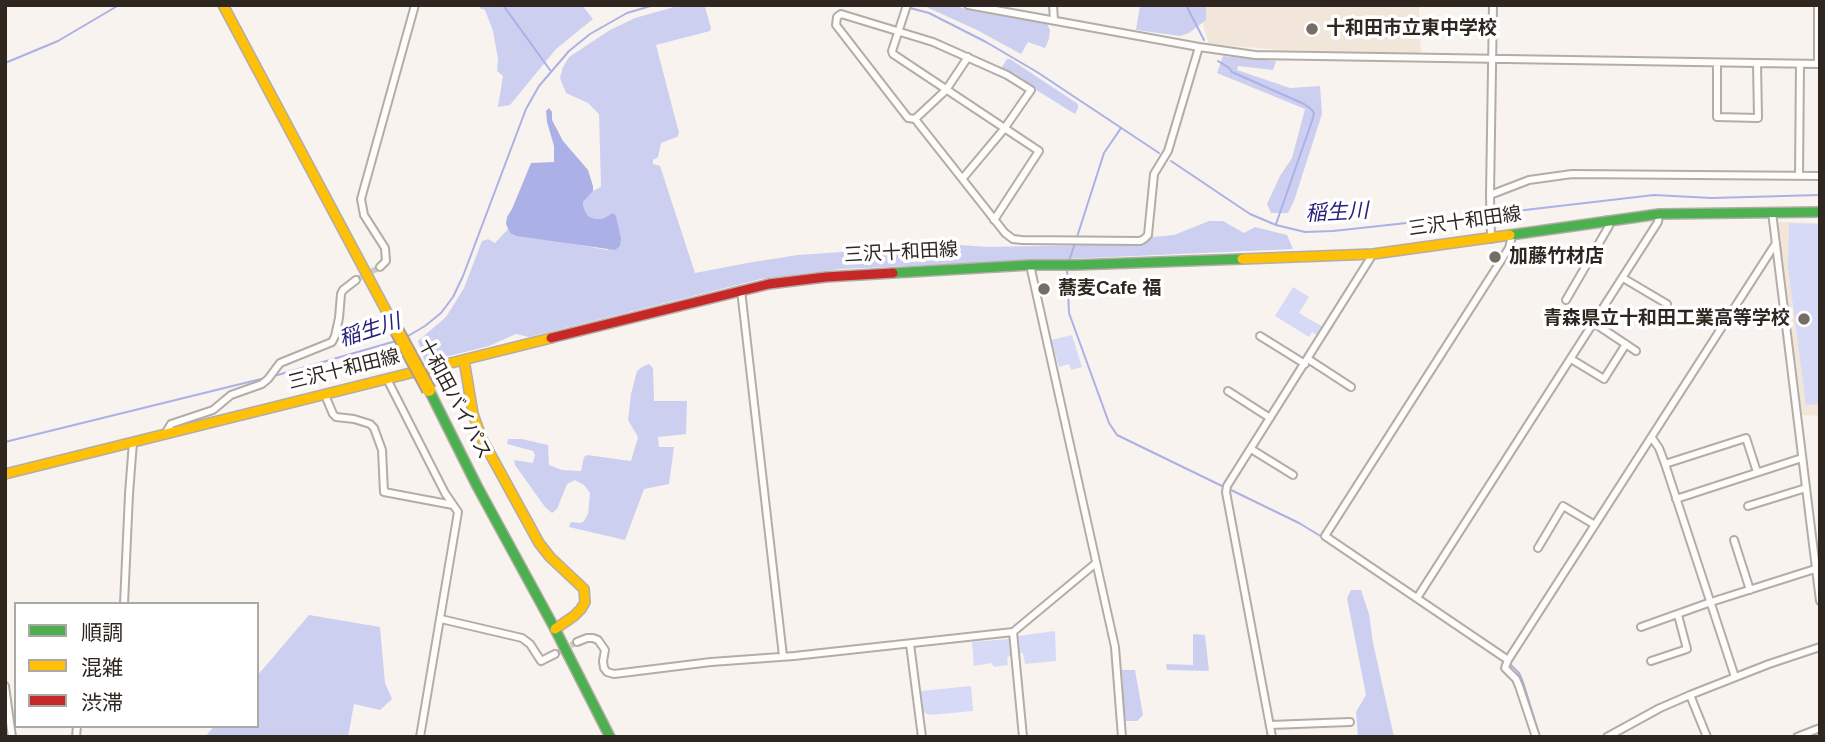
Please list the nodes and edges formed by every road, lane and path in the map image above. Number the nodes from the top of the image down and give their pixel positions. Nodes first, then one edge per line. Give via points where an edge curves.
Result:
1 (223, 5) edge
2 (415, 5) edge
3 (968, 5) edge
4 (1053, 5) edge
5 (1493, 5) edge
6 (1818, 5) edge
7 (906, 8) edge
8 (1054, 20) junction
9 (900, 30) junction
10 (1199, 47) junction
11 (968, 57) junction
12 (1493, 60) junction
13 (1717, 63) junction
14 (1757, 64) junction
15 (1800, 64) junction
16 (1819, 64) edge
17 (946, 90) junction
18 (915, 118) junction
19 (1004, 130) junction
20 (1799, 176) junction
21 (1820, 176) edge
22 (963, 178) junction
23 (1490, 195) junction
24 (1772, 212) junction
25 (1820, 212) edge
26 (1659, 214) junction
27 (994, 220) junction
28 (1608, 220) junction
29 (1512, 236) junction
30 (1491, 239) junction
31 (1776, 243) junction
32 (1373, 254) junction
33 (1030, 265) junction
34 (380, 267) dead end
35 (1623, 278) junction
36 (355, 280) tunnel mouth
37 (741, 290) junction
38 (1566, 300) dead end
39 (1667, 304) dead end
40 (1594, 323) junction
41 (1260, 336) dead end
42 (1626, 344) junction
43 (1636, 351) dead end
44 (1570, 359) junction
45 (464, 360) junction
46 (1306, 362) junction
47 (387, 379) junction
48 (1351, 387) dead end
49 (1228, 391) dead end
50 (325, 395) junction
51 (1270, 418) junction
52 (165, 434) junction
53 (1652, 438) junction
54 (133, 442) junction
55 (1251, 449) junction
56 (1802, 458) junction
57 (1665, 464) junction
58 (1757, 472) junction
59 (5, 474) edge
60 (1293, 475) dead end
61 (1806, 488) junction
62 (1676, 499) junction
63 (453, 505) junction
64 (1748, 506) dead end
65 (1595, 525) junction
66 (1734, 540) dead end
67 (1538, 548) dead end
68 (1096, 563) junction
69 (1815, 569) junction
70 (1750, 590) junction
71 (1417, 598) junction
72 (1820, 601) edge
73 (124, 602) edge
74 (1711, 603) junction
75 (1678, 615) junction
76 (441, 619) junction
77 (1641, 627) dead end
78 (555, 629) junction
79 (1013, 632) junction
80 (577, 642) tunnel mouth
81 (910, 644) junction
82 (1820, 647) edge
83 (555, 654) dead end
84 (783, 656) junction
85 (1508, 660) junction
86 (1651, 661) dead end
87 (1735, 677) junction
88 (5, 686) edge
89 (1690, 695) junction
90 (1350, 722) dead end
91 (1270, 725) junction
92 (1820, 728) edge
93 (12, 737) edge
94 (420, 737) edge
95 (610, 737) edge
96 (922, 737) edge
97 (1023, 737) edge
98 (1122, 737) edge
99 (1272, 737) edge
100 (1536, 737) edge
101 (1607, 737) edge
102 (1707, 737) edge
103 (1797, 737) edge

1 - 78 main road, 十和田バイパス, bridge
2 - 34 street via 361,199 364,215 385,248 386,261
3 - 8 street
4 - 8 street
5 - 12 street
6 - 16 street
7 - 9 street
8 - 10 street
9 - 11 street
9 - 17 street via 893,54
9 - 18 street via 841,14 835,20 908,118
10 - 12 street via 1255,55
10 - 27 street via 1168,151 1154,174 1144,239 1013,239
11 - 17 street
11 - 19 street via 1031,90
12 - 13 street
12 - 23 street
13 - 14 street
13 - 14 street via 1717,117 1758,118
14 - 15 street
15 - 16 street
15 - 20 street
17 - 18 street
17 - 19 street
18 - 22 street
19 - 22 street
19 - 27 street via 1039,152
20 - 21 street
20 - 23 street via 1572,174 1529,180
22 - 27 street
23 - 30 street
24 - 25 main road, 三沢十和田線
24 - 26 main road, 三沢十和田線
24 - 31 street
26 - 28 main road, 三沢十和田線
26 - 35 street
28 - 29 main road, 三沢十和田線
28 - 38 street via 1609,226
29 - 30 main road, 三沢十和田線
29 - 71 street via 1503,258 1325,536
30 - 32 main road, 三沢十和田線
31 - 53 street
31 - 56 street
32 - 33 main road, 三沢十和田線
32 - 46 street
33 - 37 main road, 三沢十和田線 via 816,278
33 - 68 street
35 - 39 street
35 - 40 street
36 - 52 street via 341,294 332,342 280,363 252,388 213,410 171,424
37 - 45 main road, 三沢十和田線
37 - 84 street
40 - 42 street
40 - 44 street
41 - 46 street
42 - 43 street
42 - 44 street via 1604,379
44 - 71 street
45 - 47 main road, 三沢十和田線
45 - 78 main road via 482,439 539,544 584,589 582,609
46 - 48 street
46 - 51 street
47 - 50 main road, 三沢十和田線
47 - 63 street
49 - 51 street
50 - 52 main road, 三沢十和田線
50 - 63 street via 337,417 374,428 382,450 384,492
51 - 55 street
52 - 54 main road, 三沢十和田線
53 - 57 street
53 - 65 street
54 - 59 main road, 三沢十和田線
54 - 73 street
55 - 60 street
55 - 91 street via 1226,492
56 - 58 street
56 - 61 street
57 - 58 street via 1746,438
57 - 62 street
58 - 62 street
61 - 64 street
61 - 69 street
62 - 74 street
63 - 76 street via 458,512
65 - 67 street via 1563,506
65 - 85 street
66 - 70 street
68 - 79 street
68 - 98 street via 1115,647
69 - 70 street
69 - 72 street
70 - 74 street
71 - 85 street
74 - 75 street
74 - 87 street
75 - 77 street
75 - 86 street via 1688,649
76 - 83 street via 522,638 541,661
76 - 94 street
78 - 95 main road, 十和田バイパス
79 - 81 street
79 - 97 street
80 - 84 street via 593,638 603,644 604,668 614,674
81 - 84 street
81 - 96 street
82 - 87 street
85 - 100 street via 1506,668 1516,679
87 - 89 street
88 - 93 street
89 - 101 street
89 - 102 street
90 - 91 street
91 - 99 street
92 - 103 street

